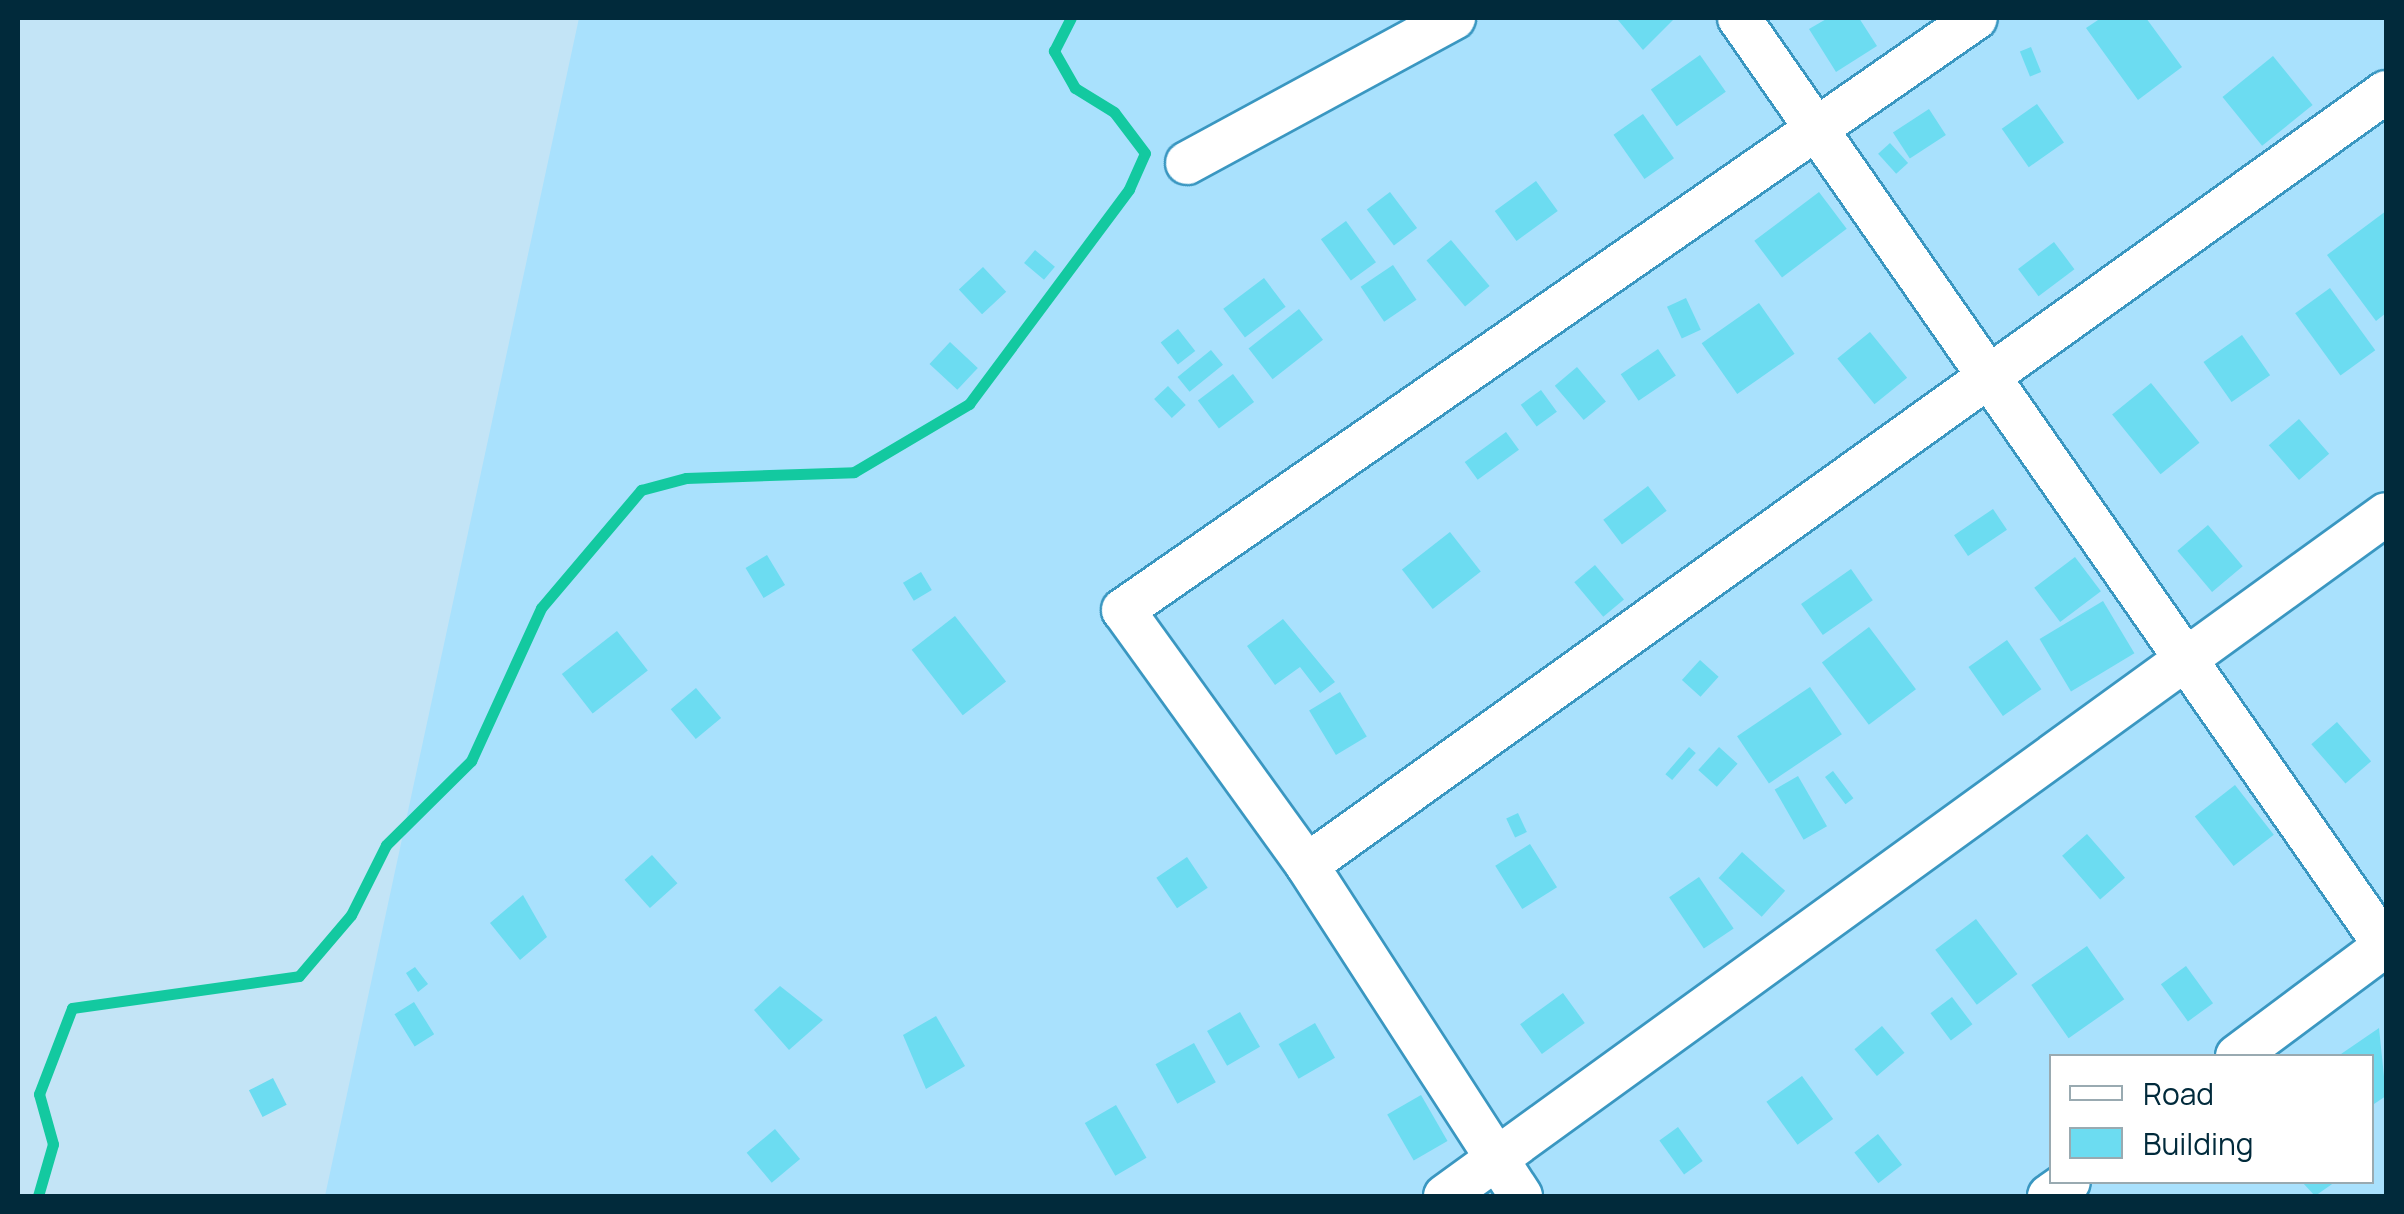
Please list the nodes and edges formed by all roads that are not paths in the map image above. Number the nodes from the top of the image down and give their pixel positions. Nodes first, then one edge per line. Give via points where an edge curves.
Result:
1 (1454, 18) edge
2 (1739, 18) edge
3 (1976, 18) edge
4 (2386, 92) edge
5 (1818, 130) junction
6 (1188, 162) dead end
7 (1986, 372) junction
8 (2386, 514) edge
9 (2186, 659) junction
10 (1307, 865) junction
11 (2386, 946) edge
12 (2240, 1054) edge
13 (1493, 1158) junction
14 (1445, 1196) edge
15 (1521, 1196) edge

1 - 6 street
2 - 5 street
3 - 5 street
4 - 7 street
5 - 7 street
5 - 10 street via 1123,610
7 - 9 street
7 - 10 street
8 - 9 street
9 - 11 street
9 - 13 street
10 - 13 street
11 - 12 street
13 - 14 street
13 - 15 street

